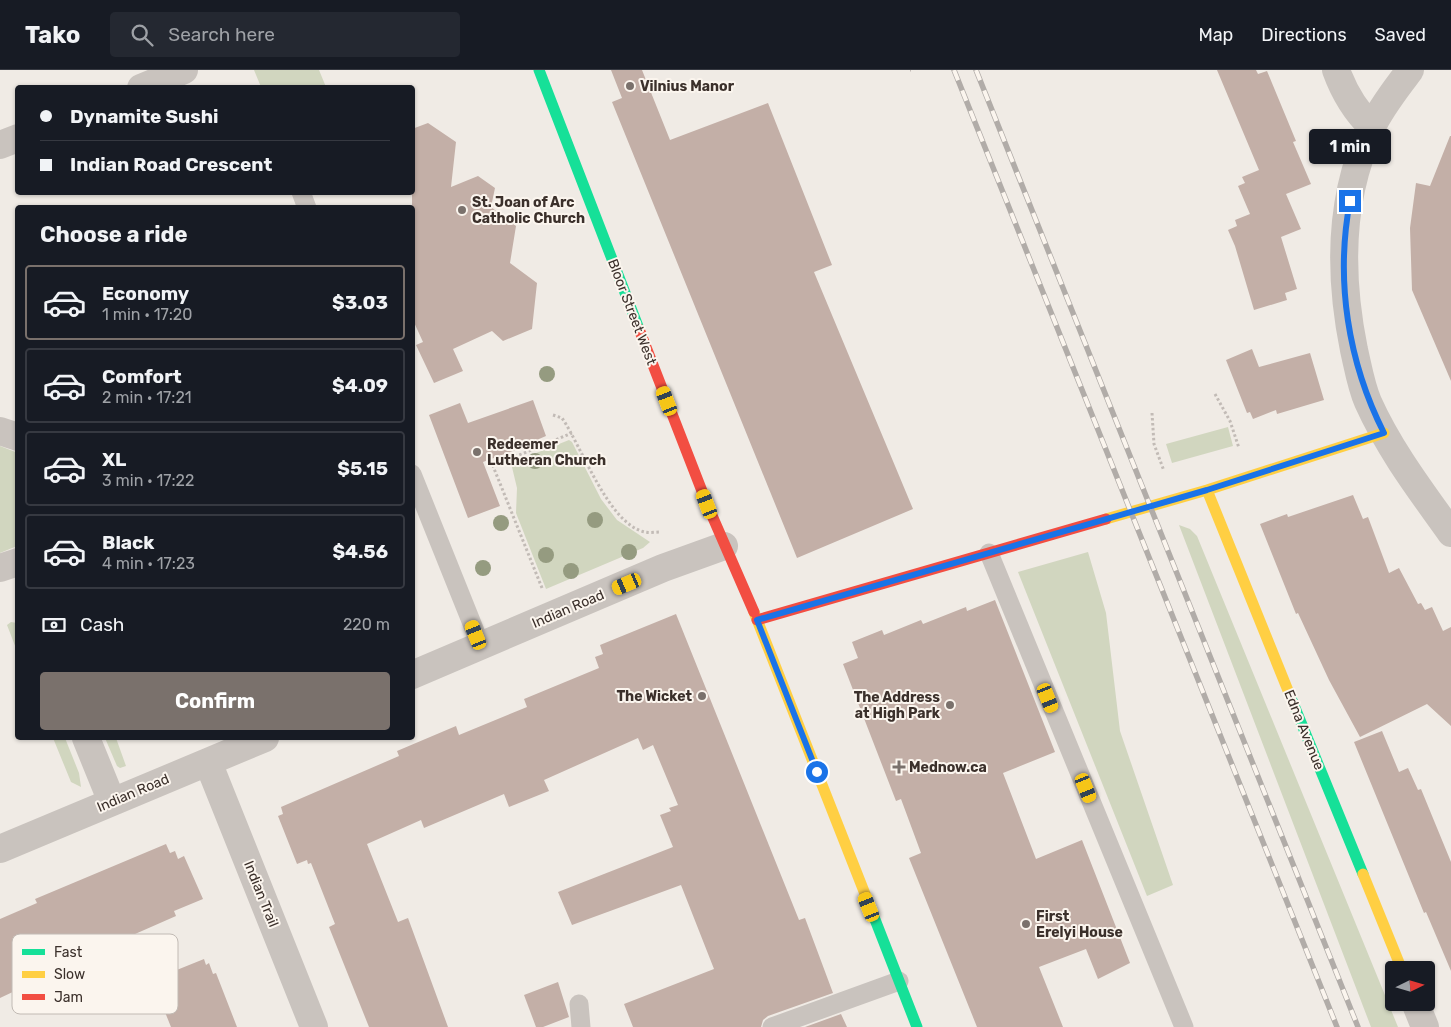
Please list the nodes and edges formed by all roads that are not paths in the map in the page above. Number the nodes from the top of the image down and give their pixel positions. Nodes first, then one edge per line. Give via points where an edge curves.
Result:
1 (184, 70) edge
2 (539, 70) edge
3 (1336, 70) edge
4 (1410, 70) edge
5 (148, 85) edge
6 (1372, 127) junction
7 (15, 139) edge
8 (0, 145) edge
9 (0, 431) edge
10 (1384, 433) junction
11 (15, 436) edge
12 (415, 481) edge
13 (1207, 490) junction
14 (1451, 533) edge
15 (724, 546) junction
16 (989, 553) junction
17 (757, 620) junction
18 (481, 646) junction
19 (415, 674) edge
20 (87, 740) edge
21 (260, 740) edge
22 (208, 762) junction
23 (112, 802) junction
24 (0, 849) edge
25 (1398, 961) edge
26 (899, 981) junction
27 (579, 1004) dead end
28 (1419, 1011) edge
29 (314, 1027) edge
30 (581, 1027) edge
31 (772, 1027) edge
32 (917, 1027) edge
33 (1184, 1027) edge
34 (1425, 1027) edge

1 - 5 street
2 - 15 street, Bloor Street West
3 - 6 street via 1342,87 1359,114
4 - 6 street
6 - 10 street via 1355,175 1347,214 1343,261 1346,310 1358,369 1367,400
7 - 8 street
9 - 11 street
10 - 13 street
10 - 14 street
12 - 18 lane
13 - 16 street
13 - 25 street, Edna Avenue
15 - 17 street, Bloor Street West
15 - 18 street, Indian Road
16 - 17 street
16 - 33 lane
17 - 26 street, Bloor Street West
18 - 19 street, Indian Road
20 - 23 street
21 - 22 street, Indian Road
22 - 23 street, Indian Road
22 - 29 street, Indian Trail
23 - 24 street, Indian Road
26 - 31 lane
26 - 32 street, Bloor Street West
27 - 30 lane
28 - 34 street

